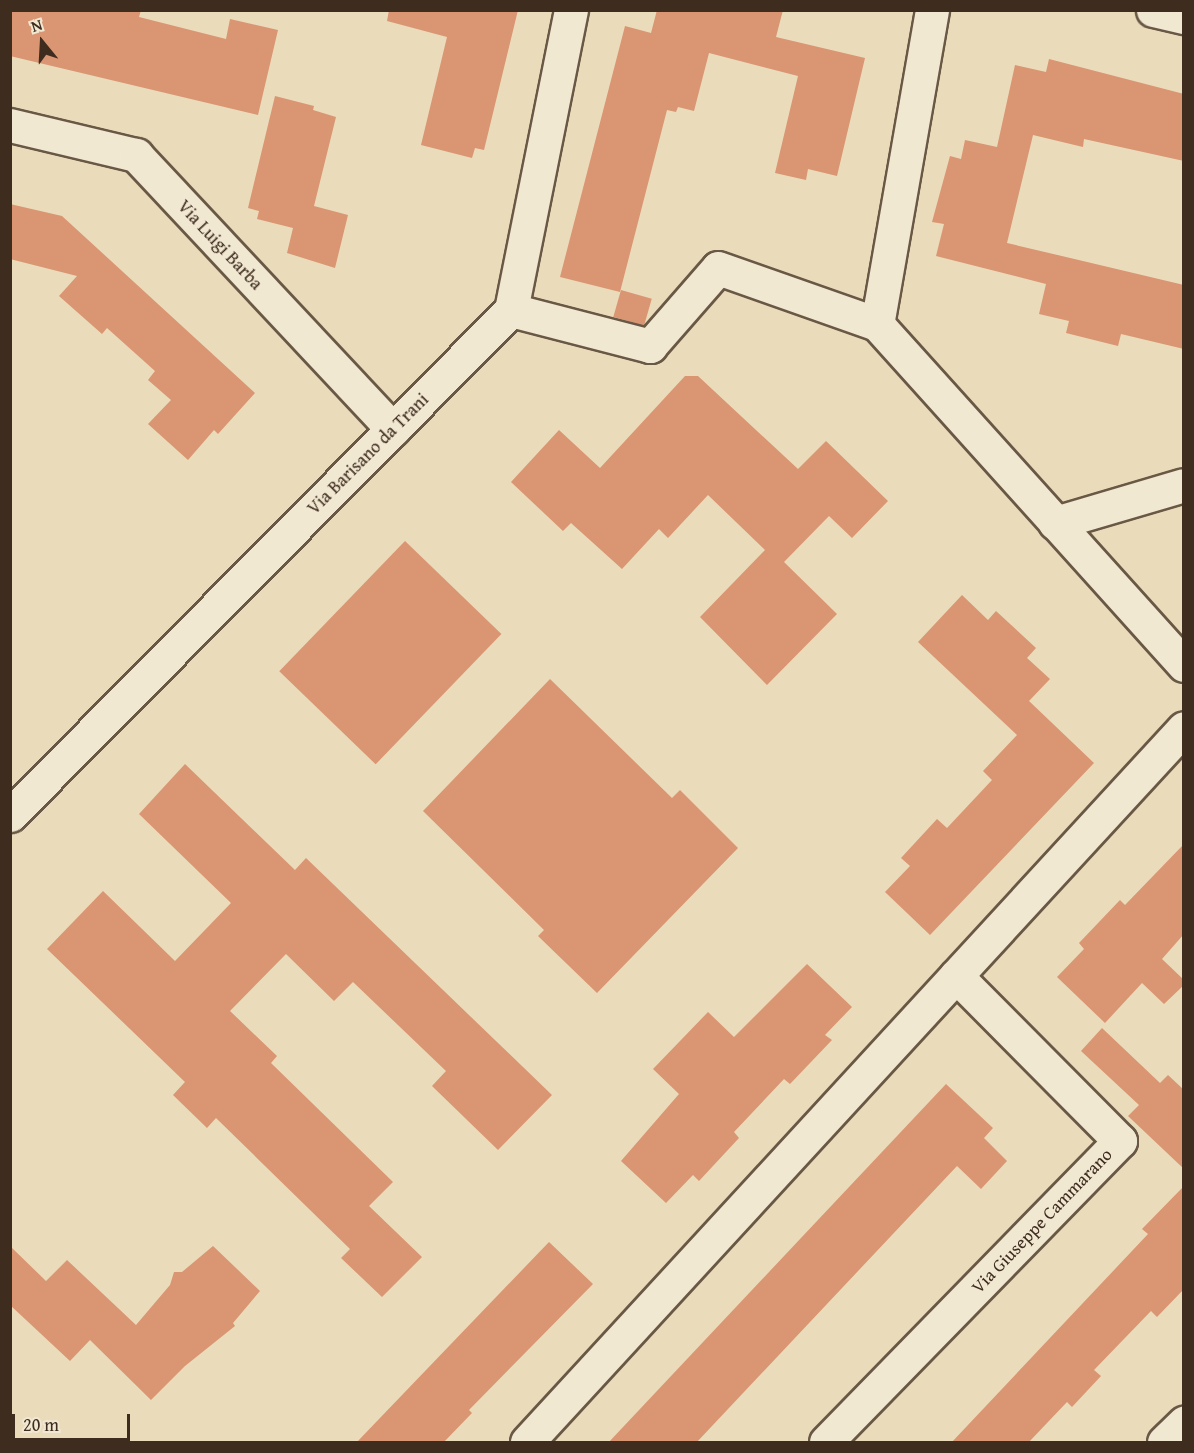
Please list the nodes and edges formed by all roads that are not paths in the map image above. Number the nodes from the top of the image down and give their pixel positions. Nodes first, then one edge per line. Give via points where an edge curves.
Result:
1 (571, 10) edge
2 (932, 10) edge
3 (1153, 10) edge
4 (1184, 17) edge
5 (10, 125) edge
6 (511, 310) junction
7 (878, 324) junction
8 (393, 430) junction
9 (1184, 485) edge
10 (1055, 523) junction
11 (1184, 665) edge
12 (1184, 728) edge
13 (10, 815) edge
14 (956, 976) junction
15 (1184, 1422) edge
16 (527, 1443) edge
17 (826, 1443) edge
18 (1164, 1443) edge

1 - 6 street
2 - 7 street
3 - 4 street
5 - 8 street, Via Luigi Barba via 136,155
6 - 7 street via 650,346 718,268
6 - 8 street, Via Barisano da Trani
7 - 10 street
8 - 13 street, Via Barisano da Trani
9 - 10 street
10 - 11 street
12 - 14 street
14 - 16 street
14 - 17 street, Via Giuseppe Cammarano via 1120,1141
15 - 18 street

